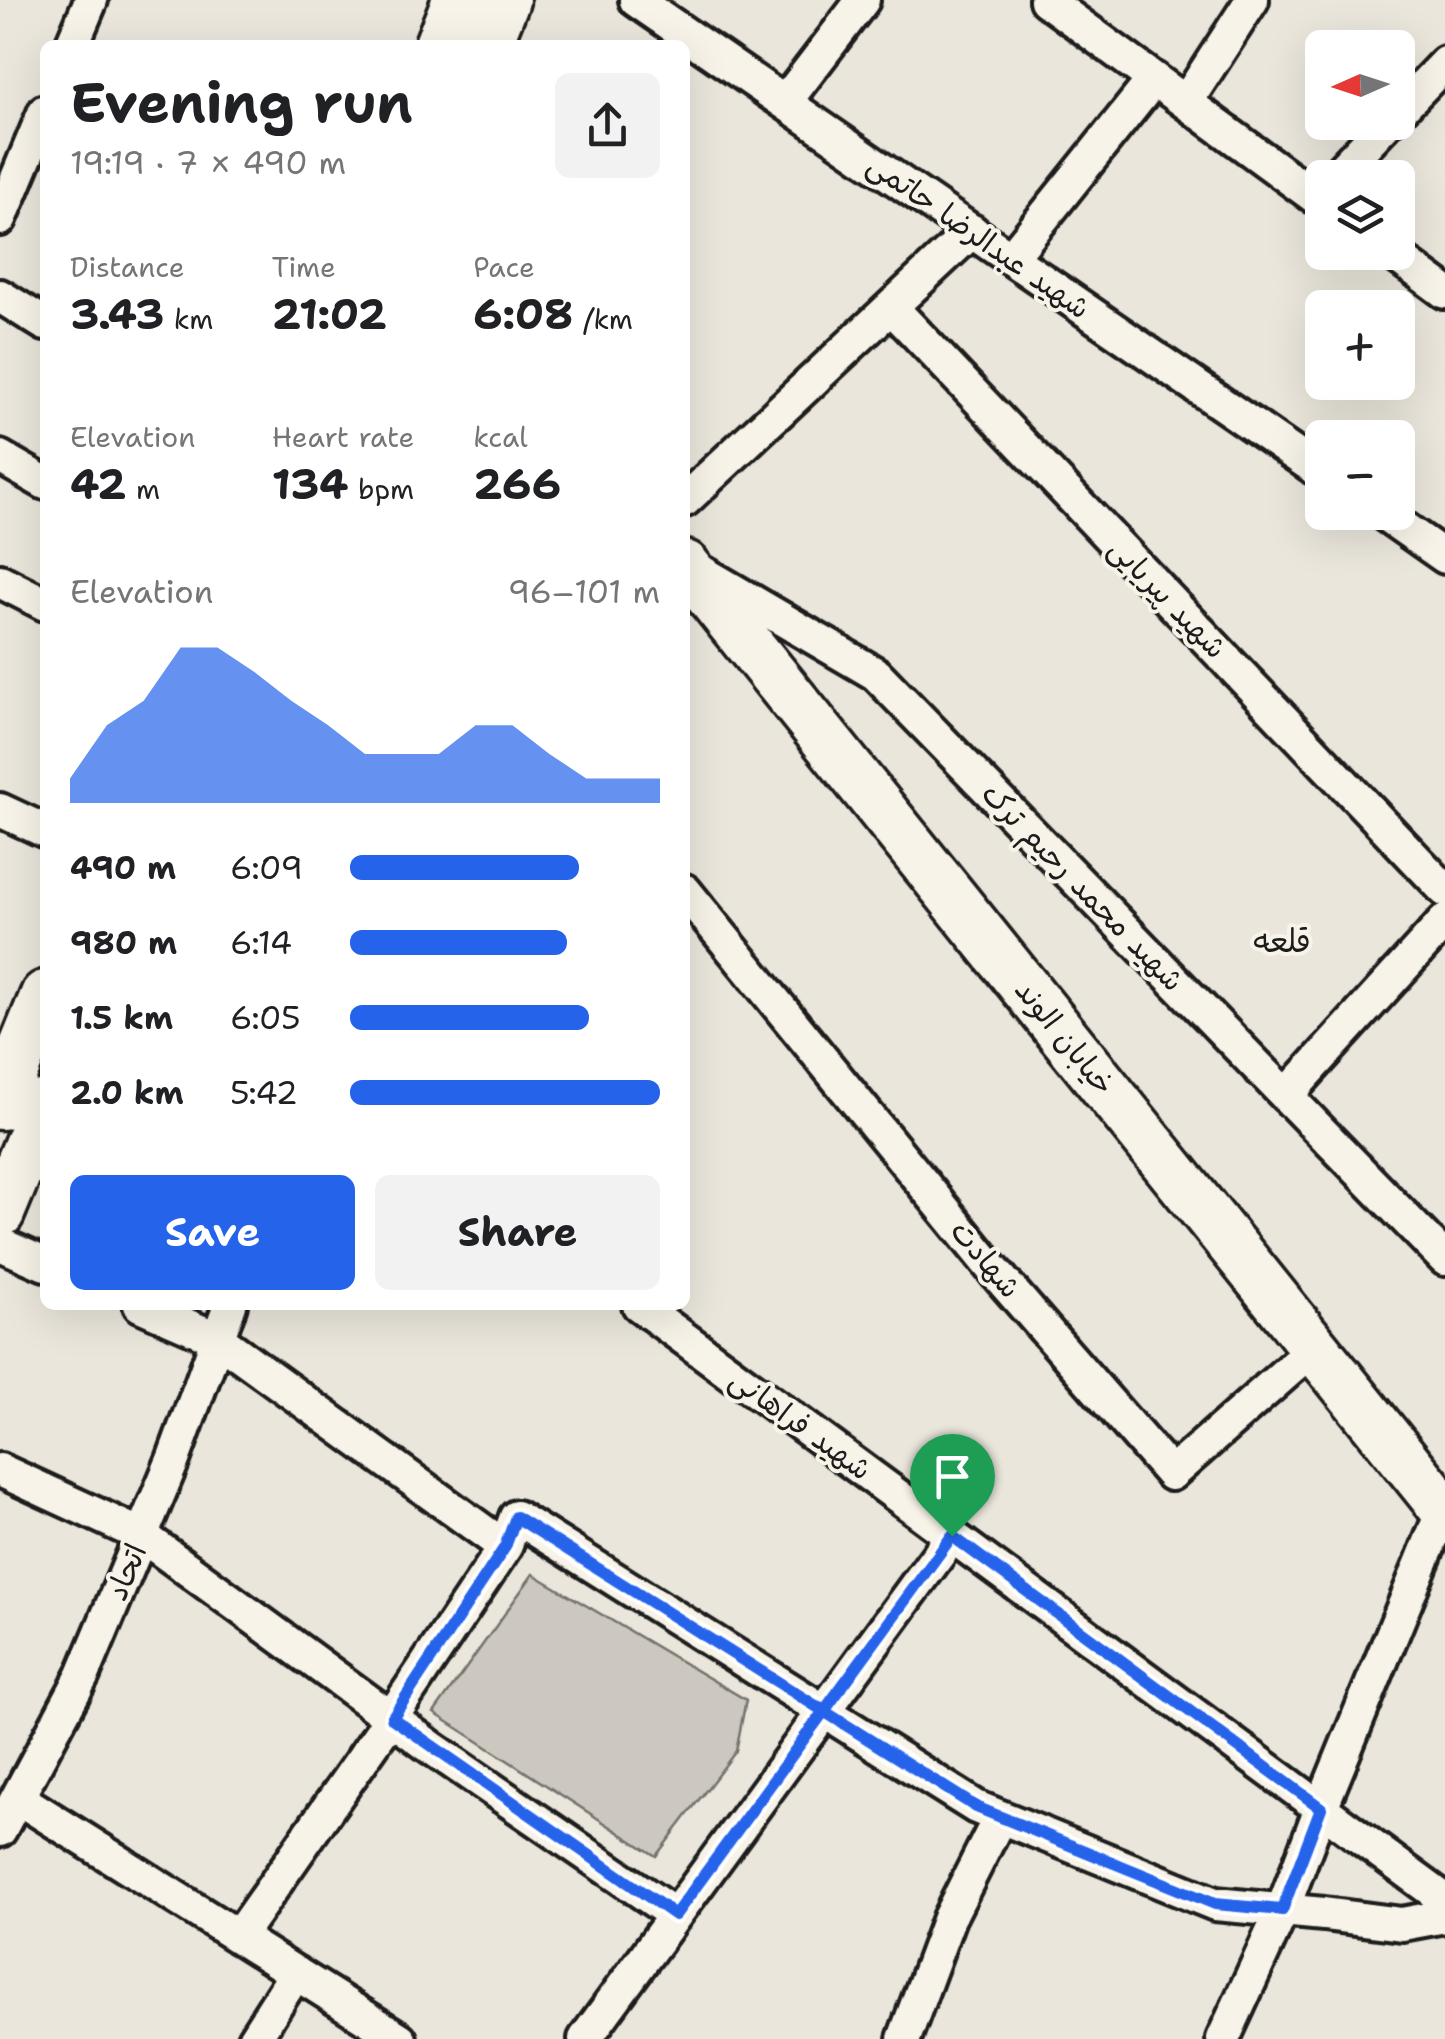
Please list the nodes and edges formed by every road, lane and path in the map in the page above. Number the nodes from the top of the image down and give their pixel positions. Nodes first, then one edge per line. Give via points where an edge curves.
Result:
1 (91, 0) edge
2 (458, 0) edge
3 (506, 0) edge
4 (636, 0) edge
5 (863, 0) edge
6 (1046, 0) edge
7 (1252, 0) edge
8 (74, 40) edge
9 (440, 40) edge
10 (489, 40) edge
11 (1445, 63) edge
12 (1154, 79) junction
13 (1415, 94) edge
14 (785, 102) junction
15 (1186, 102) junction
16 (40, 119) edge
17 (1371, 140) edge
18 (1352, 160) edge
19 (11, 163) edge
20 (1305, 180) edge
21 (0, 219) edge
22 (972, 231) junction
23 (1011, 258) junction
24 (1415, 270) edge
25 (1445, 292) edge
26 (0, 296) edge
27 (890, 307) junction
28 (40, 321) edge
29 (0, 458) edge
30 (1305, 460) edge
31 (40, 479) edge
32 (690, 495) edge
33 (1406, 530) edge
34 (1445, 557) edge
35 (690, 567) edge
36 (690, 570) edge
37 (0, 581) edge
38 (40, 601) edge
39 (0, 810) edge
40 (40, 830) edge
41 (1445, 890) edge
42 (690, 897) edge
43 (1445, 921) edge
44 (40, 1003) edge
45 (10, 1051) edge
46 (1286, 1096) junction
47 (0, 1105) edge
48 (40, 1116) edge
49 (0, 1213) edge
50 (0, 1244) edge
51 (1445, 1259) edge
52 (40, 1262) edge
53 (151, 1310) edge
54 (228, 1310) edge
55 (647, 1310) edge
56 (218, 1339) junction
57 (1316, 1347) junction
58 (0, 1470) edge
59 (1444, 1509) edge
60 (511, 1532) junction
61 (142, 1535) junction
62 (952, 1536) junction
63 (824, 1712) junction
64 (392, 1718) junction
65 (18, 1798) junction
66 (1321, 1808) junction
67 (1000, 1817) junction
68 (0, 1830) edge
69 (1445, 1900) edge
70 (1282, 1910) junction
71 (675, 1915) junction
72 (1445, 1916) edge
73 (238, 1936) junction
74 (296, 1973) junction
75 (254, 2039) edge
76 (400, 2039) edge
77 (584, 2039) edge
78 (904, 2039) edge
79 (1223, 2039) edge

1 - 8 street
2 - 9 street
3 - 10 street
4 - 14 street, شهید عبدالرضا حاتمی
5 - 14 street
6 - 12 street
7 - 15 street
11 - 13 street
12 - 15 street
12 - 23 street
14 - 22 street, شهید عبدالرضا حاتمی
15 - 20 street
16 - 19 street
17 - 18 street
19 - 21 street
22 - 23 street, شهید عبدالرضا حاتمی
22 - 27 street
23 - 30 street, شهید عبدالرضا حاتمی
24 - 25 street
26 - 28 street
27 - 32 street
27 - 41 street, شهید پیریایی
29 - 31 street
33 - 34 street
35 - 46 street, شهید محمد رحیم ترک via 876,674
36 - 57 street, خیابان الوند
37 - 38 street
39 - 40 street
42 - 57 street, شهادت via 995,1272 1170,1474
43 - 46 street
44 - 45 street
45 - 47 street
46 - 51 street, شهید محمد رحیم ترک
48 - 49 street
50 - 52 street
53 - 56 street
54 - 56 street, اتحاد
55 - 62 street, شهید فراهانی
56 - 60 street
56 - 61 street, اتحاد
57 - 59 street, خیابان الوند
58 - 61 street
59 - 66 street
60 - 63 street
60 - 64 street
61 - 64 street
61 - 65 street, اتحاد via 83,1675
62 - 63 street
62 - 66 street, شهید فراهانی
63 - 67 street
63 - 71 street
64 - 71 street
64 - 73 street
65 - 68 street, اتحاد
65 - 73 street
66 - 69 street, شهید فراهانی
66 - 70 street
67 - 70 street via 1215,1904
67 - 78 street via 949,1918
70 - 72 street via 1402,1924
70 - 79 street
71 - 77 street
73 - 74 street
74 - 75 street
74 - 76 street

